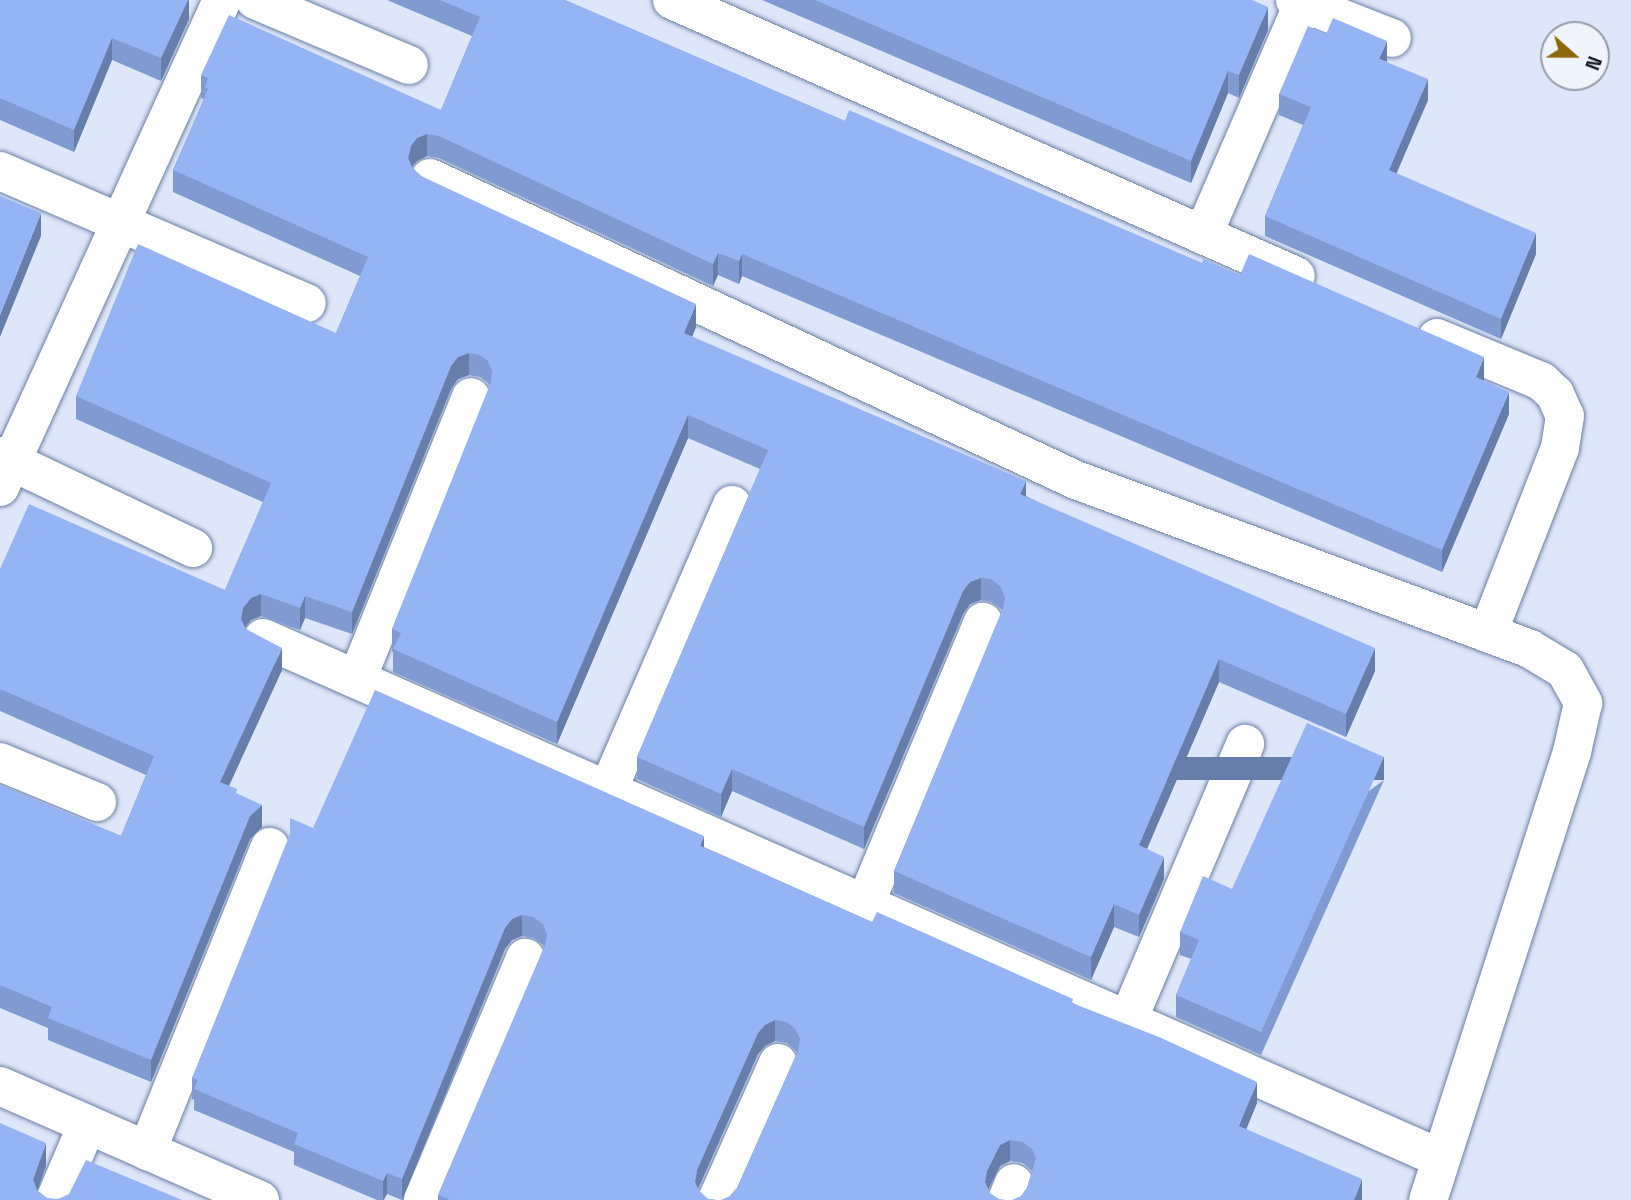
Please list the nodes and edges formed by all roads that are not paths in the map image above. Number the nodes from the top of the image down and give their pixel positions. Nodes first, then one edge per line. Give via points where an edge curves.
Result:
1 (222, 0) edge
2 (255, 0) edge
3 (672, 0) edge
4 (1299, 2) edge
5 (1392, 38) dead end
6 (410, 65) dead end
7 (0, 172) edge
8 (430, 178) edge
9 (120, 221) junction
10 (1203, 236) junction
11 (1329, 290) edge
12 (307, 303) dead end
13 (1405, 323) edge
14 (471, 397) dead end
15 (4, 468) edge
16 (732, 505) dead end
17 (193, 548) dead end
18 (983, 622) dead end
19 (1488, 633) junction
20 (263, 638) edge
21 (357, 679) junction
22 (1245, 744) dead end
23 (0, 762) edge
24 (608, 790) junction
25 (97, 802) dead end
26 (270, 847) dead end
27 (865, 904) junction
28 (525, 958) dead end
29 (1128, 1020) junction
30 (778, 1063) dead end
31 (0, 1086) edge
32 (87, 1125) junction
33 (147, 1151) junction
34 (1440, 1158) junction
35 (55, 1200) edge
36 (260, 1200) edge
37 (424, 1200) edge
38 (717, 1200) edge
39 (1428, 1200) edge

1 - 9 street
2 - 6 street
3 - 10 street
4 - 5 street
4 - 10 street
7 - 9 street
8 - 19 street via 1076,480
9 - 12 street
9 - 15 street
10 - 11 street
13 - 19 street via 1541,382 1555,394 1565,416 1560,448
14 - 21 street
15 - 17 street
16 - 24 street
18 - 27 street
19 - 34 street via 1530,649 1565,670 1583,703 1572,752
20 - 21 street
21 - 24 street
22 - 29 street
23 - 25 street
24 - 27 street
26 - 33 street
27 - 29 street
28 - 37 street
29 - 34 street
30 - 38 street
31 - 32 street
32 - 33 street
32 - 35 street
33 - 36 street
34 - 39 street

